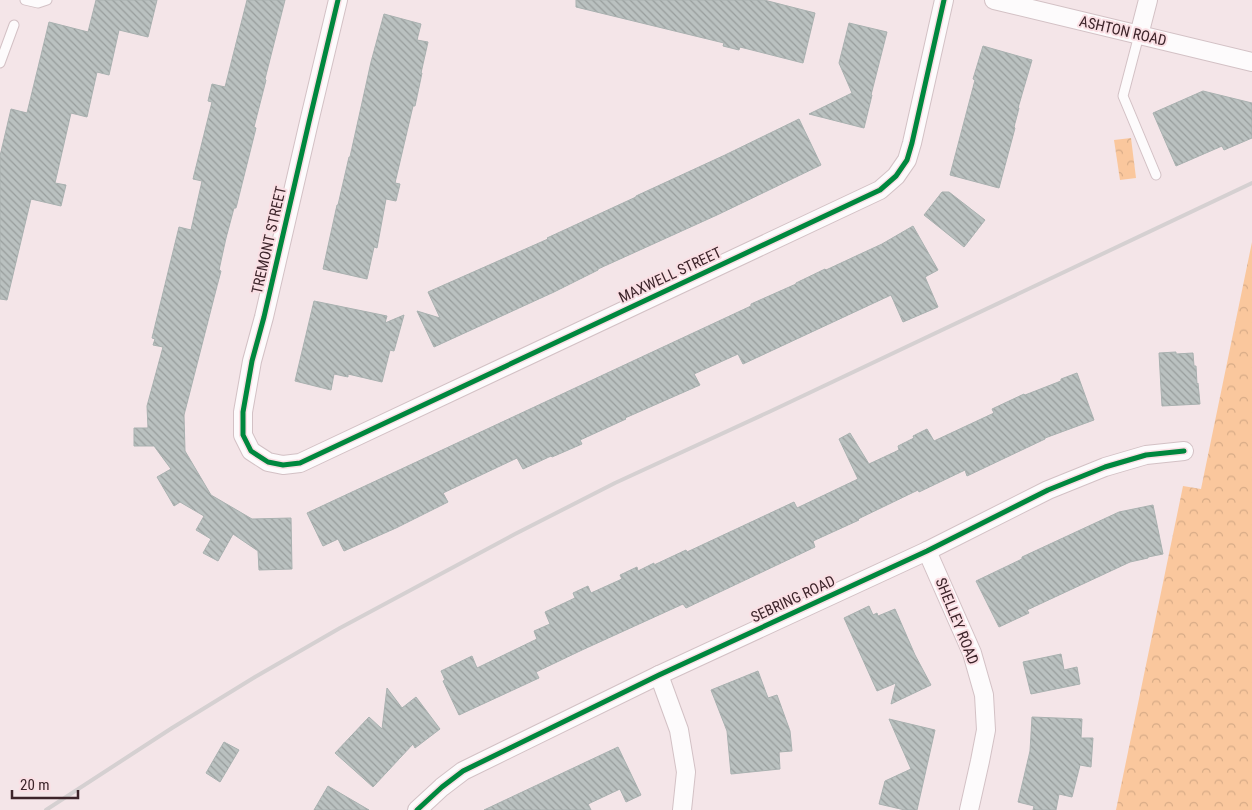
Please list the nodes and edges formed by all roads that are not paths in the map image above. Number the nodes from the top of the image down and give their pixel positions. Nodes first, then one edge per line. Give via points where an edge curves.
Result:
1 (26, 0) edge
2 (47, 0) edge
3 (338, 0) edge
4 (944, 0) edge
5 (994, 0) edge
6 (1148, 0) edge
7 (1014, 2) edge
8 (14, 25) dead end
9 (1139, 35) junction
10 (0, 62) edge
11 (1252, 62) edge
12 (1156, 175) dead end
13 (1184, 451) dead end
14 (283, 465) joint
15 (927, 551) junction
16 (659, 675) junction
17 (422, 806) edge
18 (682, 810) edge
19 (969, 810) edge

1 - 2 lane via 38,3
3 - 14 street, TREMONT STREET via 252,361 243,412 243,435 251,451 268,462
4 - 14 street, MAXWELL STREET via 907,160 896,176 880,190 300,463
5 - 7 street, ASHTON ROAD
6 - 9 street
7 - 9 street, ASHTON ROAD
8 - 10 lane
9 - 11 street, ASHTON ROAD
9 - 12 lane via 1123,96
13 - 15 street, SEBRING ROAD via 1146,455 1105,466 1048,490
15 - 16 street, SEBRING ROAD
15 - 19 street, SHELLEY ROAD via 972,653 984,696 986,730
16 - 17 street, SEBRING ROAD via 463,771
16 - 18 street via 681,739 686,772

